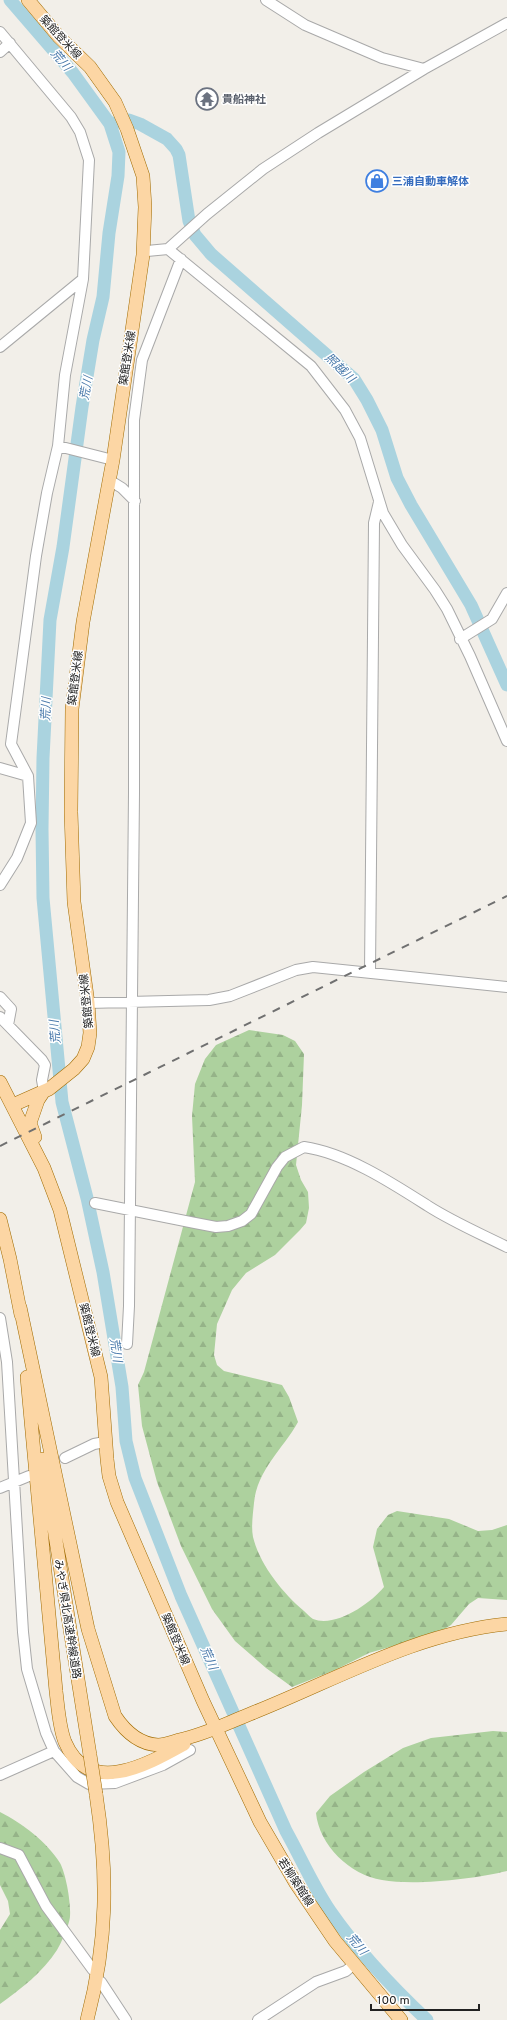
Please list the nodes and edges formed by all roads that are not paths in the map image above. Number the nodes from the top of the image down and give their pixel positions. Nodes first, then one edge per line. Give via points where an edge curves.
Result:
1 (28, 0) edge
2 (266, 0) edge
3 (507, 23) edge
4 (0, 32) edge
5 (10, 43) junction
6 (0, 52) edge
7 (424, 69) junction
8 (170, 247) junction
9 (143, 255) junction
10 (181, 260) junction
11 (83, 279) junction
12 (0, 347) edge
13 (61, 447) junction
14 (113, 460) junction
15 (109, 480) junction
16 (379, 500) junction
17 (135, 501) junction
18 (507, 593) edge
19 (460, 639) junction
20 (507, 741) edge
21 (0, 768) edge
22 (28, 776) junction
23 (0, 885) edge
24 (370, 974) junction
25 (507, 987) edge
26 (0, 997) edge
27 (131, 1002) junction
28 (88, 1003) junction
29 (0, 1017) edge
30 (8, 1025) junction
31 (0, 1082) edge
32 (46, 1090) junction
33 (13, 1105) junction
34 (44, 1168) junction
35 (95, 1203) dead end
36 (130, 1210) junction
37 (0, 1219) edge
38 (507, 1247) edge
39 (20, 1308) junction
40 (0, 1318) edge
41 (127, 1344) dead end
42 (105, 1442) junction
43 (65, 1458) dead end
44 (29, 1476) dead end
45 (15, 1481) junction
46 (0, 1488) edge
47 (507, 1624) edge
48 (221, 1728) junction
49 (202, 1734) junction
50 (190, 1750) dead end
51 (54, 1751) junction
52 (0, 1775) edge
53 (0, 1848) edge
54 (353, 1965) junction
55 (93, 1970) dead end
56 (102, 1982) dead end
57 (87, 2020) edge
58 (126, 2020) edge
59 (258, 2020) edge
60 (401, 2020) edge

1 - 9 main road, 築館登米線 via 59,37 90,68 115,102 125,124 143,176 146,207
2 - 7 street via 305,25 382,58
3 - 7 street
4 - 5 street
5 - 6 street
5 - 11 street via 71,117 85,144 89,160
7 - 8 street via 263,170
8 - 9 street
8 - 10 street
9 - 14 main road, 築館登米線
10 - 16 street via 311,366 345,410 360,438
10 - 17 street via 142,360 134,420
11 - 12 street
11 - 13 street via 65,375
13 - 14 street
13 - 22 street via 47,492 36,556 11,744
14 - 15 main road, 築館登米線
15 - 17 street
15 - 28 main road, 築館登米線 via 83,622 72,709 71,812 74,902
16 - 19 street via 391,529 435,590
16 - 24 street via 374,523
17 - 27 street
18 - 19 street via 492,619
19 - 20 street
21 - 22 street
22 - 23 street via 31,823 17,858
24 - 25 street
24 - 27 street via 313,967 296,970 230,996 209,1000
26 - 30 street via 11,1009
27 - 28 street
27 - 36 street
28 - 32 main road, 築館登米線 via 88,1047 74,1069
29 - 30 street
30 - 32 street via 35,1051 45,1065 42,1086
31 - 33 main road
32 - 33 main road, 築館登米線
32 - 34 main road via 38,1100 30,1122
33 - 34 main road, 築館登米線
34 - 42 main road, 築館登米線 via 60,1210 96,1353 101,1377
35 - 36 street
36 - 38 street via 216,1227 242,1221 251,1214 285,1157 304,1147 333,1155 384,1178 449,1218
36 - 41 street
37 - 39 main road, みやぎ県北高速幹線道路
39 - 49 main road via 87,1621 115,1716 133,1737 146,1744 160,1745
39 - 49 main road via 56,1691 65,1741 70,1752 85,1766 106,1774 136,1767
39 - 57 main road, みやぎ県北高速幹線道路, bridge via 104,1853 104,1914 99,1968
40 - 45 street via 7,1362
42 - 43 street via 94,1444
42 - 48 main road, 築館登米線 via 109,1476 117,1502
44 - 45 street
45 - 46 street
45 - 51 street via 27,1669
47 - 48 main road via 459,1632 376,1659
48 - 49 main road
48 - 54 main road, 若柳築館線 via 247,1797 275,1848 295,1882
50 - 51 street via 163,1765 115,1783 89,1784 77,1777
51 - 52 street
53 - 55 street via 19,1856 43,1901
54 - 59 street via 346,1971 316,1982
54 - 60 main road, 若柳築館線
56 - 58 street

